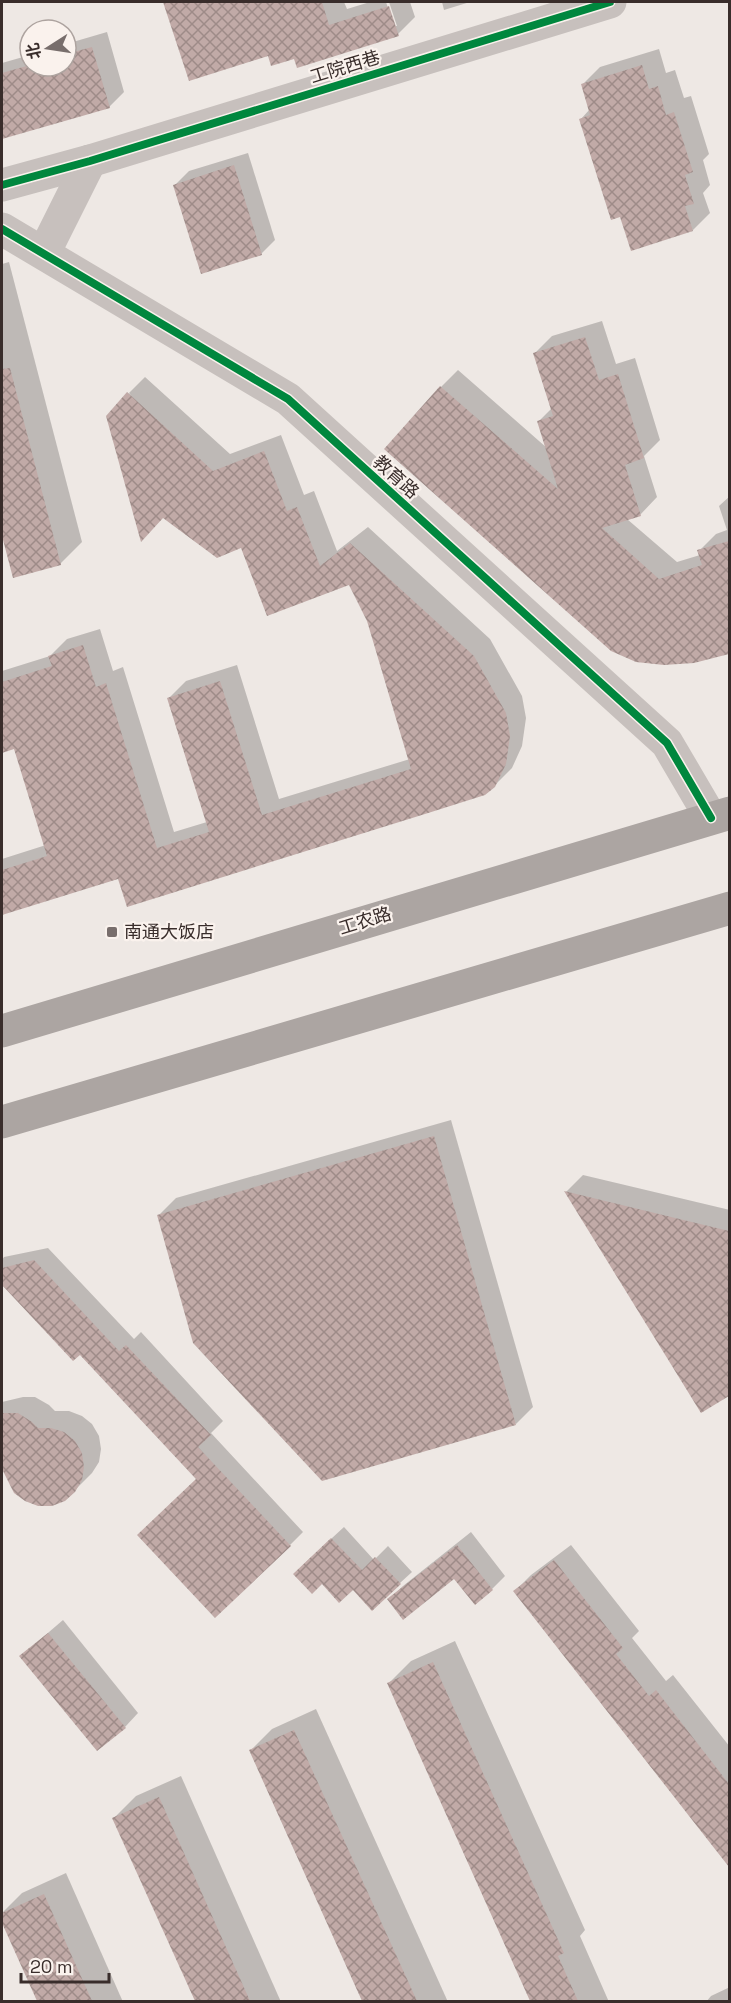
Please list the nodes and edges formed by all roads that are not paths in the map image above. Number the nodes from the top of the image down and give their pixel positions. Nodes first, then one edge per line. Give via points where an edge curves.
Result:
1 (610, 2) edge
2 (90, 161) junction
3 (2, 185) edge
4 (2, 228) edge
5 (44, 253) junction
6 (720, 815) edge
7 (729, 908) edge
8 (2, 1031) edge
9 (2, 1122) edge

1 - 2 street, 工院西巷
2 - 3 street, 工院西巷
2 - 5 street
4 - 5 street, 教育路
5 - 6 street, 教育路 via 288,399 667,743
6 - 8 main road, 工农路
7 - 9 main road

